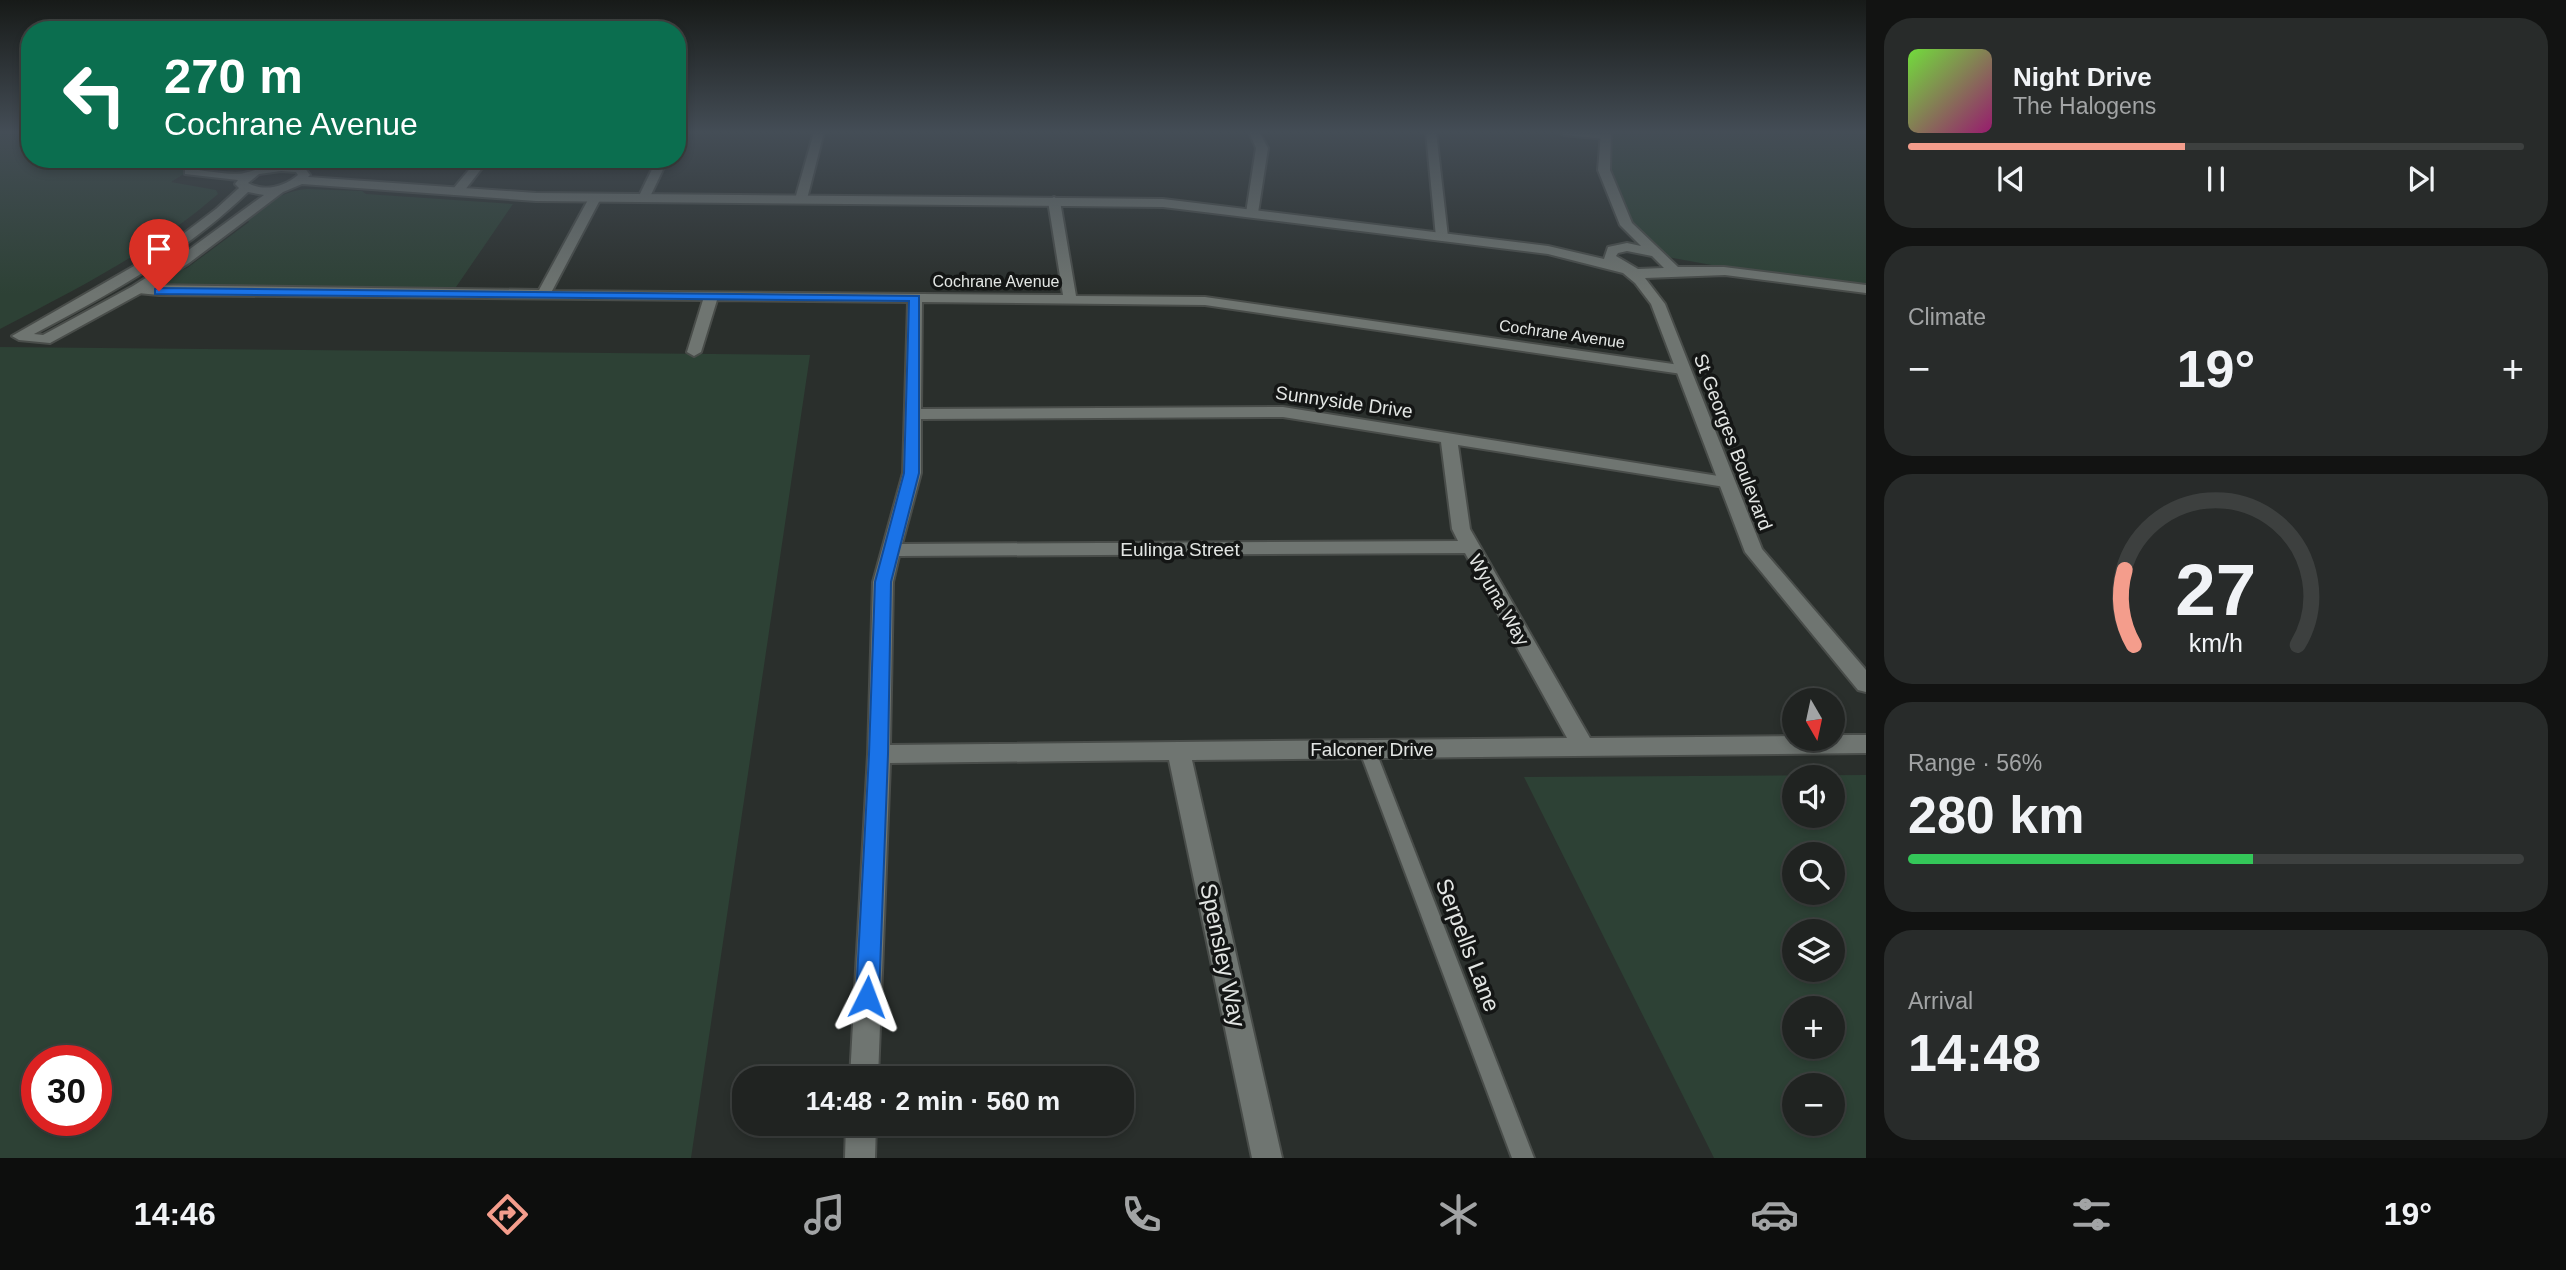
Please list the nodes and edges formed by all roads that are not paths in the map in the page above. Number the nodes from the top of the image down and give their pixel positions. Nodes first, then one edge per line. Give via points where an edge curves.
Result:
1 (243, 186) edge
2 (251, 186) edge
3 (282, 186) edge
4 (417, 186) edge
5 (462, 186) edge
6 (650, 186) edge
7 (805, 186) edge
8 (1256, 186) edge
9 (1437, 186) edge
10 (1610, 186) edge
11 (279, 189) junction
12 (457, 192) junction
13 (595, 198) junction
14 (644, 198) junction
15 (802, 200) junction
16 (1054, 201) junction
17 (1252, 213) junction
18 (1626, 225) junction
19 (1442, 237) junction
20 (1615, 249) junction
21 (1548, 250) junction
22 (1659, 255) junction
23 (1623, 267) junction
24 (1724, 271) junction
25 (1668, 272) junction
26 (138, 289) junction
27 (1866, 289) edge
28 (543, 295) junction
29 (711, 297) junction
30 (915, 298) junction
31 (1070, 299) junction
32 (1658, 304) junction
33 (694, 352) dead end
34 (1682, 369) junction
35 (913, 414) junction
36 (1449, 439) junction
37 (1724, 482) junction
38 (1469, 547) junction
39 (892, 550) junction
40 (1866, 684) edge
41 (1866, 744) edge
42 (1584, 748) junction
43 (1367, 749) junction
44 (1179, 751) junction
45 (879, 754) junction
46 (865, 1066) edge
47 (861, 1136) edge
48 (860, 1158) edge
49 (1266, 1158) edge
50 (1523, 1158) edge

1 - 26 street via 221,213 180,244 19,336 45,340
2 - 11 street
3 - 11 street
4 - 12 street
5 - 12 street
6 - 14 street
7 - 15 street
8 - 17 street
9 - 19 street
10 - 18 street
11 - 26 street
12 - 13 street
13 - 14 street
13 - 28 street
14 - 15 street
15 - 16 street
16 - 17 street via 1163,203
16 - 31 street
17 - 19 street
18 - 20 street via 1623,241
18 - 22 street
19 - 21 street
20 - 21 street
20 - 22 street via 1636,248
20 - 23 street via 1609,257
21 - 23 street
22 - 24 street
22 - 25 street via 1672,266
23 - 25 street via 1648,274
23 - 32 street, St Georges Boulevard
24 - 25 street
24 - 27 street
25 - 32 street via 1661,281
26 - 28 street, Cochrane Avenue
28 - 29 street, Cochrane Avenue
29 - 30 street, Cochrane Avenue
29 - 33 street
30 - 31 street, Cochrane Avenue
30 - 35 street
31 - 34 street, Cochrane Avenue via 1217,302
32 - 34 street, St Georges Boulevard
34 - 37 street, St Georges Boulevard
35 - 36 street, Sunnyside Drive via 1283,412
35 - 39 street via 912,473
36 - 37 street, Sunnyside Drive
36 - 38 street, Wyuna Way via 1461,529
37 - 40 street, St Georges Boulevard via 1754,552
38 - 39 street, Eulinga Street
38 - 42 street, Wyuna Way
39 - 45 street via 883,582
41 - 42 street, Falconer Drive
42 - 43 street, Falconer Drive
43 - 44 street, Falconer Drive
43 - 50 lane, Serpells Lane
44 - 45 street, Falconer Drive
44 - 49 street, Spensley Way
45 - 46 street
47 - 48 street

